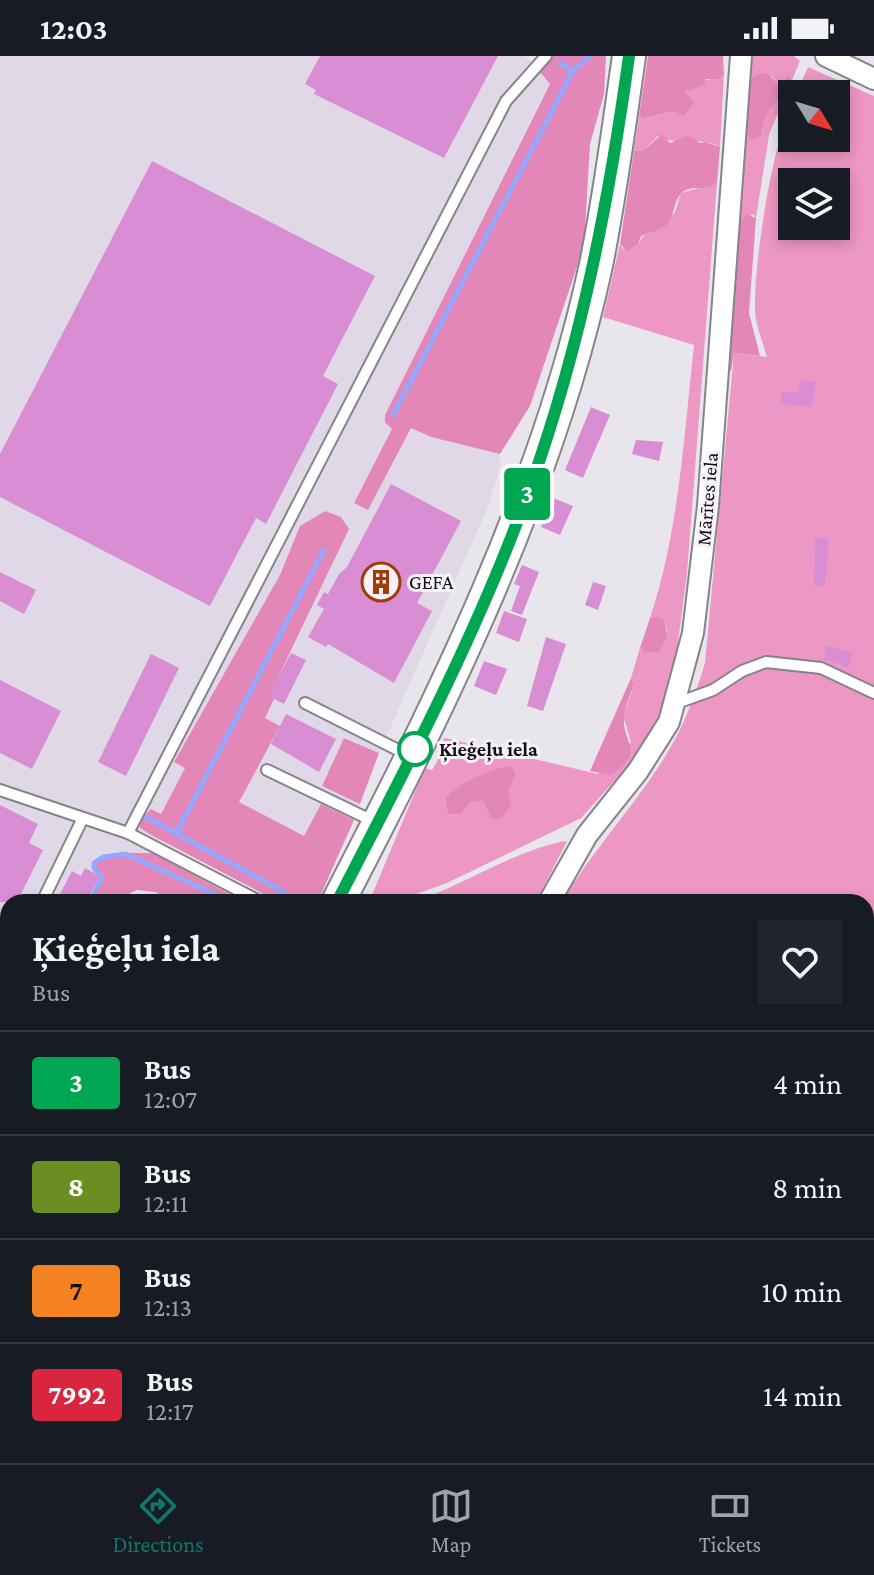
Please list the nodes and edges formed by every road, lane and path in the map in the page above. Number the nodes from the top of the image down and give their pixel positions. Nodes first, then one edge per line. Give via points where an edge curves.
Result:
1 (546, 56) edge
2 (629, 56) edge
3 (741, 56) edge
4 (838, 59) edge
5 (874, 79) edge
6 (874, 693) edge
7 (305, 703) dead end
8 (677, 703) junction
9 (411, 757) junction
10 (267, 770) dead end
11 (0, 790) edge
12 (83, 818) junction
13 (378, 824) junction
14 (128, 833) junction
15 (46, 894) edge
16 (246, 894) edge
17 (342, 894) edge
18 (554, 894) edge

1 - 14 lane via 506,101
2 - 9 highway via 595,267 553,420 492,583
3 - 8 street, Mārītes iela via 708,506 693,633
4 - 5 street
6 - 8 lane via 821,668 766,662
7 - 9 lane
8 - 18 street, Mārītes iela via 660,739 587,835
9 - 13 highway
10 - 13 lane
11 - 12 lane
12 - 14 lane
12 - 15 lane
13 - 17 highway
14 - 16 lane

